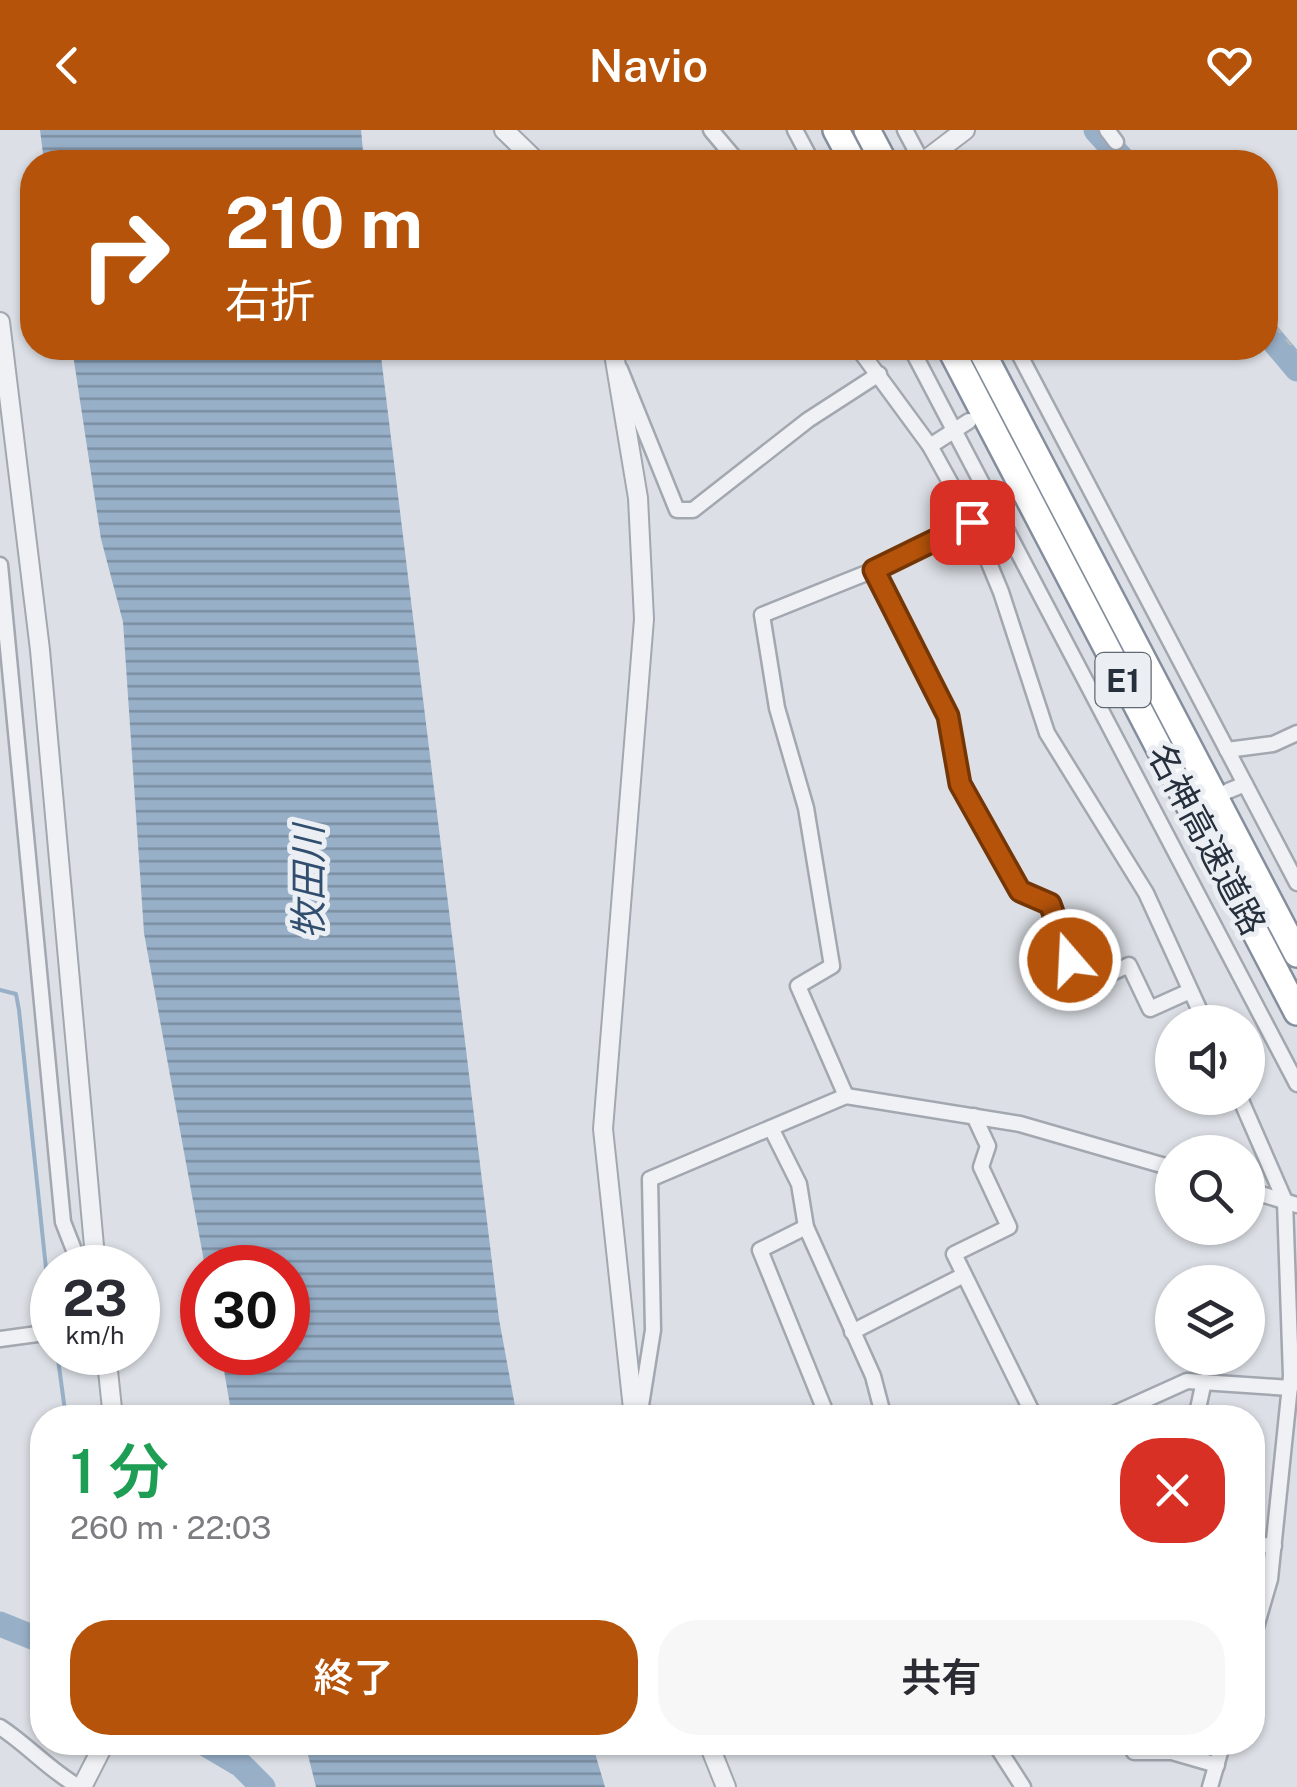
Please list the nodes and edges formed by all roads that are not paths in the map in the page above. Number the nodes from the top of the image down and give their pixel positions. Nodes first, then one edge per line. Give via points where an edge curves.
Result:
1 (504, 130) edge
2 (711, 130) edge
3 (965, 130) edge
4 (525, 150) edge
5 (728, 150) edge
6 (938, 150) edge
7 (0, 322) edge
8 (615, 360) edge
9 (616, 360) edge
10 (868, 360) edge
11 (917, 360) edge
12 (956, 360) edge
13 (986, 360) edge
14 (1022, 360) edge
15 (879, 374) junction
16 (1037, 388) junction
17 (1021, 396) dead end
18 (969, 421) dead end
19 (954, 428) junction
20 (930, 446) junction
21 (972, 522) junction
22 (0, 566) edge
23 (874, 570) junction
24 (1297, 733) edge
25 (1227, 750) junction
26 (1245, 784) junction
27 (1228, 792) dead end
28 (1178, 816) dead end
29 (1161, 824) junction
30 (1297, 883) edge
31 (1297, 954) edge
32 (1190, 991) junction
33 (1197, 1005) edge
34 (1297, 1012) edge
35 (1297, 1084) edge
36 (846, 1096) junction
37 (1248, 1115) edge
38 (974, 1116) junction
39 (771, 1128) junction
40 (1155, 1163) edge
41 (1265, 1195) edge
42 (1291, 1203) edge
43 (806, 1227) junction
44 (72, 1245) edge
45 (94, 1245) edge
46 (964, 1274) junction
47 (852, 1332) junction
48 (30, 1335) edge
49 (0, 1338) edge
50 (109, 1375) edge
51 (1204, 1380) junction
52 (1290, 1388) junction
53 (112, 1405) edge
54 (634, 1405) edge
55 (639, 1405) edge
56 (823, 1405) edge
57 (881, 1405) edge
58 (1029, 1405) edge
59 (1132, 1405) edge
60 (1199, 1405) edge
61 (1291, 1446) edge
62 (1265, 1545) edge
63 (1274, 1546) junction
64 (1265, 1596) edge
65 (0, 1727) edge
66 (30, 1748) edge
67 (37, 1755) edge
68 (98, 1755) edge
69 (713, 1755) edge
70 (1002, 1755) edge
71 (1182, 1755) edge
72 (1220, 1755) edge
73 (1217, 1765) junction
74 (80, 1787) edge
75 (726, 1787) edge
76 (1023, 1787) edge
77 (1210, 1787) edge

1 - 4 street
2 - 5 street
3 - 6 street
7 - 45 street via 37,615
8 - 54 street via 638,498 644,618 602,1128
9 - 15 street via 677,510 692,510
10 - 15 street
11 - 19 street
12 - 34 highway, 名神高速道路 / E1
13 - 31 highway, 名神高速道路 / E1
14 - 16 street
15 - 20 street
16 - 17 street
16 - 25 street
18 - 19 street
19 - 20 street
19 - 29 street
20 - 21 street
21 - 23 street
21 - 32 street via 1047,734 1146,893
22 - 44 street via 63,1222
23 - 32 street via 948,716 960,784 1020,891 1050,904 1079,988 1129,964 1150,1009
23 - 36 street via 762,615 777,708 806,808 832,966 798,986
24 - 25 street via 1273,744
25 - 26 street
26 - 27 street
26 - 30 street
28 - 29 street
29 - 35 street
32 - 33 street
36 - 38 street
36 - 39 street
37 - 42 street
38 - 40 street
38 - 46 street via 988,1146 981,1167 1009,1227 954,1254
39 - 43 street via 799,1184
39 - 55 street via 650,1179 653,1330
41 - 42 street
42 - 52 street
43 - 47 street
43 - 56 street via 760,1250
46 - 47 street
46 - 58 street
47 - 57 street
48 - 49 street
50 - 53 street
51 - 52 street
51 - 59 street via 1171,1386
51 - 60 street
52 - 61 street
61 - 63 street
62 - 63 street
63 - 64 street
65 - 66 street
67 - 74 street
68 - 74 street
69 - 75 street
70 - 76 street
71 - 73 street
72 - 73 street
73 - 77 street

